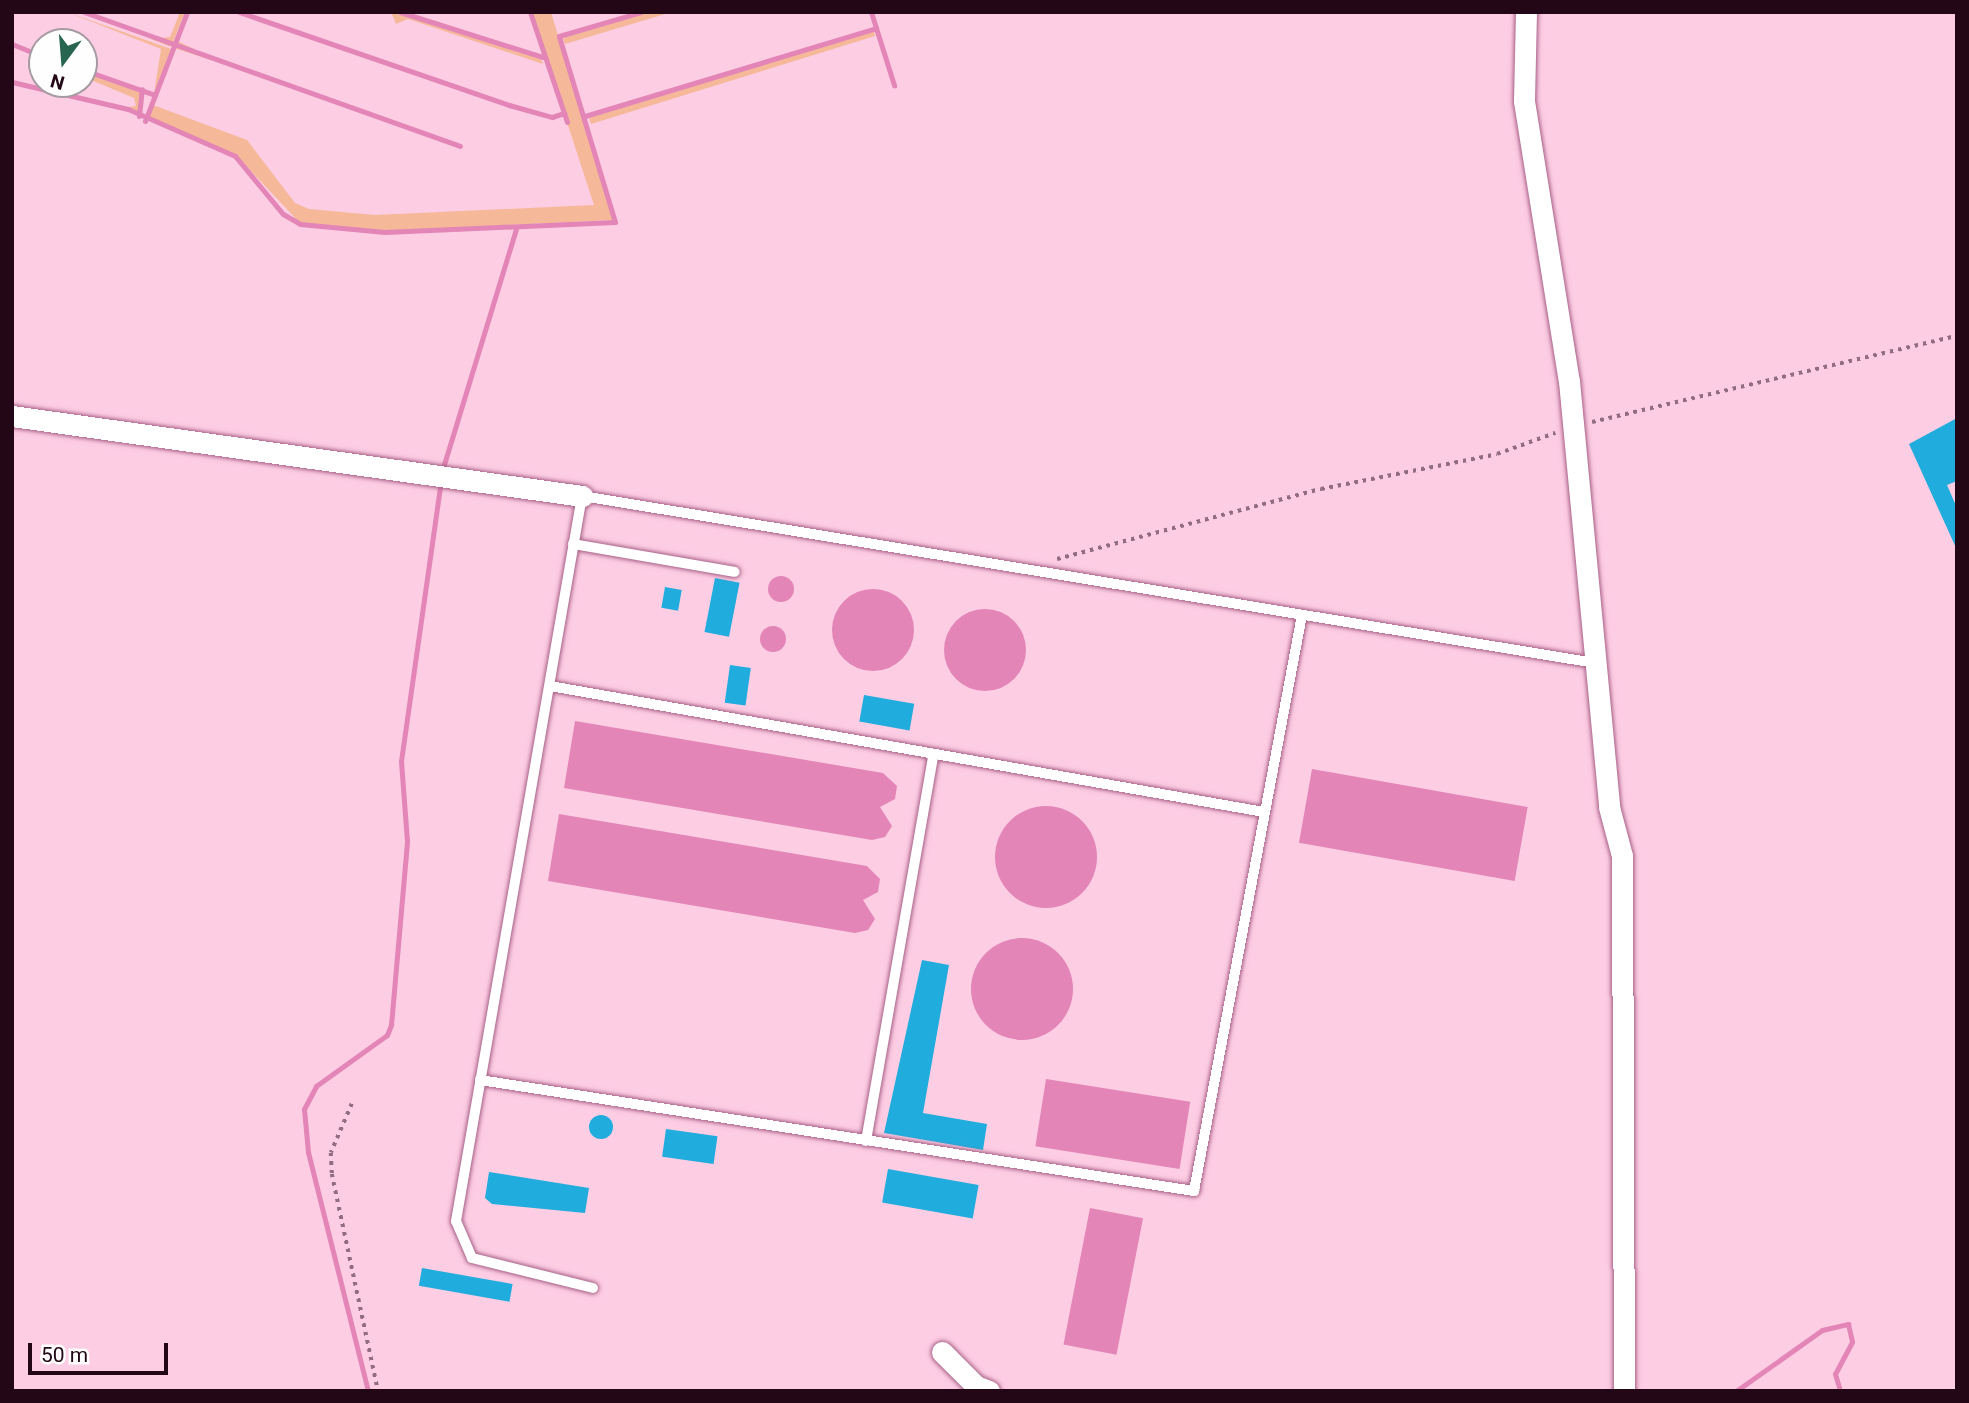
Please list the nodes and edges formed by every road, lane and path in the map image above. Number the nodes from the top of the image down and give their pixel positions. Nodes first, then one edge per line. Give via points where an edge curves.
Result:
1 (1526, 12) edge
2 (1957, 336) edge
3 (12, 416) edge
4 (1573, 426) junction
5 (582, 496) junction
6 (573, 544) junction
7 (1026, 571) junction
8 (735, 572) dead end
9 (1302, 615) junction
10 (1595, 663) junction
11 (550, 686) junction
12 (933, 757) junction
13 (1264, 812) junction
14 (480, 1080) junction
15 (352, 1104) dead end
16 (866, 1141) junction
17 (593, 1288) dead end
18 (942, 1352) dead end
19 (378, 1391) edge
20 (989, 1391) edge
21 (1623, 1391) edge

1 - 4 street via 1524,101
2 - 4 path
3 - 5 street
4 - 7 path via 1497,454 1321,489 1069,554
4 - 10 street
5 - 6 lane
5 - 7 lane
6 - 8 lane
6 - 11 lane
7 - 9 lane
9 - 10 lane
9 - 13 lane
10 - 21 street via 1625,914
11 - 12 lane
11 - 14 lane
12 - 13 lane
12 - 16 lane
13 - 16 lane via 1194,1191
14 - 16 lane
14 - 17 lane via 456,1221 461,1243 472,1258
15 - 19 path via 331,1153 332,1174
18 - 20 street via 976,1386

